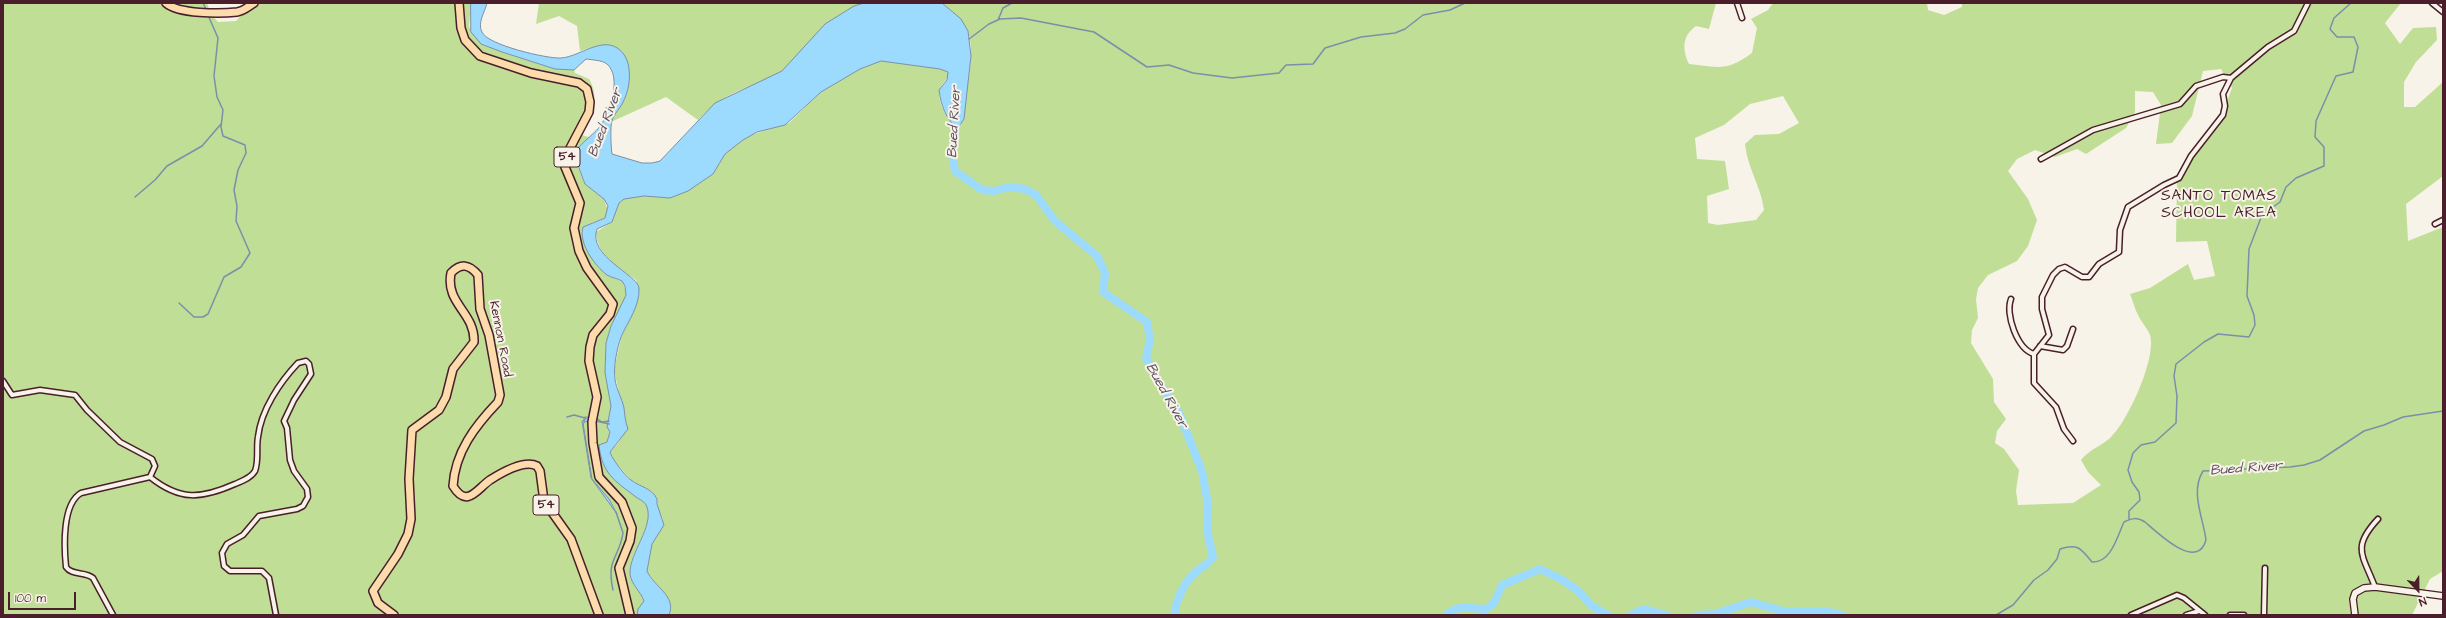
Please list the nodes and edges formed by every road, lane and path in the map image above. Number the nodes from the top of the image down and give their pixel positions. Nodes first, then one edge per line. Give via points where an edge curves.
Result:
1 (166, 3) edge
2 (254, 3) edge
3 (459, 3) edge
4 (1737, 3) edge
5 (2308, 3) edge
6 (2432, 3) edge
7 (2443, 12) edge
8 (1742, 18) dead end
9 (2231, 78) junction
10 (2041, 159) dead end
11 (2443, 220) edge
12 (2435, 224) dead end
13 (2011, 298) dead end
14 (2073, 329) dead end
15 (2040, 346) junction
16 (2034, 354) junction
17 (3, 381) edge
18 (2073, 441) dead end
19 (150, 477) junction
20 (2378, 519) dead end
21 (2264, 568) dead end
22 (2375, 587) junction
23 (2443, 596) edge
24 (2199, 611) junction
25 (113, 615) edge
26 (276, 615) edge
27 (394, 615) edge
28 (599, 615) edge
29 (630, 615) edge
30 (2131, 615) edge
31 (2186, 615) edge
32 (2205, 615) edge
33 (2230, 615) edge
34 (2244, 615) edge
35 (2264, 615) edge
36 (2355, 615) edge

1 - 2 highway via 175,9 188,11 237,12
3 - 29 highway, 54 via 461,28 465,40 480,56 545,77 579,83 589,94 589,112 565,163 580,203 574,228 579,252 587,268 613,304 608,318 590,342 589,361 597,397 593,419 596,466 599,477 622,502 632,528 619,574
4 - 8 street
5 - 9 street via 2294,31 2268,47
6 - 7 street
9 - 10 street via 2218,78 2193,87 2180,104 2093,130
9 - 15 street via 2223,94 2223,115 2191,156 2179,178 2132,204 2126,210 2120,230 2119,252 2099,264 2089,277 2082,277 2065,267 2053,275 2042,297 2048,335
11 - 12 street
13 - 16 street via 2008,307 2018,339 2026,351
14 - 15 street via 2063,350
15 - 16 street
16 - 18 street via 2034,384 2056,407 2064,429
17 - 19 street via 12,395 40,390 75,395 113,436 152,459 155,466
19 - 25 street via 81,493 73,498 70,507 65,537 66,567 71,572 88,574 93,578
19 - 26 street via 169,491 199,496 215,493 248,478 254,471 262,418 270,402 298,363 306,361 309,364 311,374 284,421 290,460 294,471 307,489 308,497 302,506 296,509 259,516 243,535 227,544 222,553 224,566 230,571 266,573
20 - 22 street via 2363,538 2360,552
21 - 35 street
22 - 23 main road
22 - 36 main road via 2364,588 2355,593
24 - 30 street via 2184,598 2173,596
24 - 31 street
24 - 32 street
27 - 28 highway, Kennon Road / 54 via 378,603 373,591 408,534 411,519 409,479 412,430 439,410 446,397 452,369 474,342 469,320 454,300 450,286 451,274 459,266 469,266 478,275 480,309 489,335 500,395 498,402 460,450 453,486 460,494 471,496 490,480 510,470 522,465 537,466 544,501 571,539
33 - 34 street

